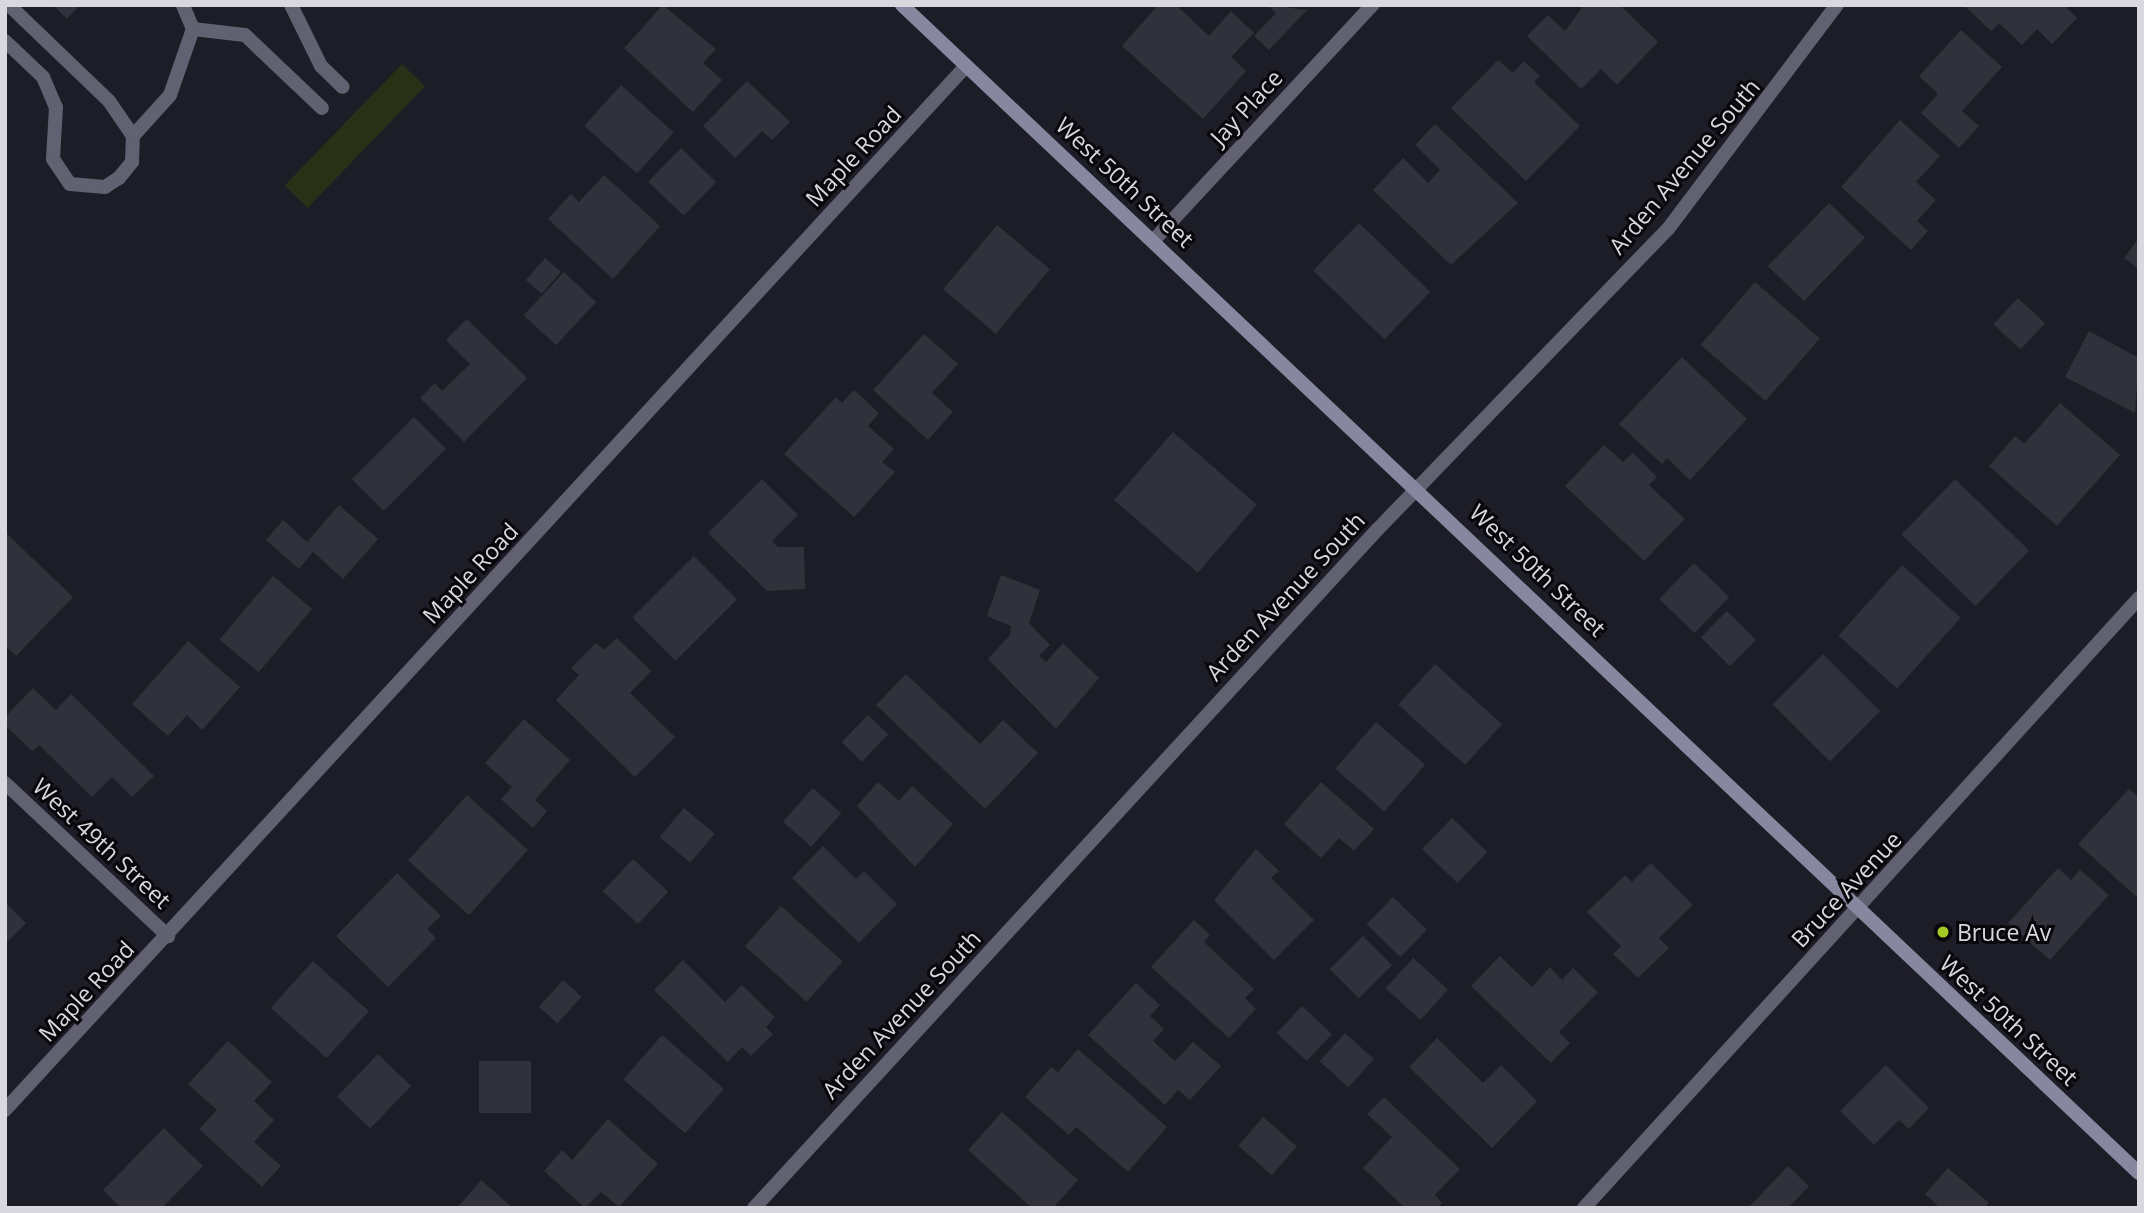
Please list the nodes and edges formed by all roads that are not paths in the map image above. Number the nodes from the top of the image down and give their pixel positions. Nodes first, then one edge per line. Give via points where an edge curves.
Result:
1 (9, 5) edge
2 (183, 5) edge
3 (290, 5) edge
4 (902, 5) edge
5 (1371, 5) edge
6 (1837, 5) edge
7 (193, 29) junction
8 (5, 41) edge
9 (967, 66) junction
10 (343, 87) dead end
11 (322, 108) dead end
12 (133, 136) junction
13 (1154, 240) junction
14 (1419, 488) junction
15 (2139, 598) edge
16 (5, 783) edge
17 (1859, 910) junction
18 (168, 936) junction
19 (5, 1111) edge
20 (2139, 1173) edge
21 (754, 1208) edge
22 (1584, 1208) edge

1 - 12 street via 109,101
2 - 7 street
3 - 10 street via 321,66
4 - 9 main road, West 50th Street
5 - 13 street, Jay Place
6 - 14 street, Arden Avenue South via 1668,229
7 - 11 street via 245,35
7 - 12 street via 170,95
8 - 12 street via 43,77 55,107 53,159 70,184 105,187 119,178 132,162
9 - 13 main road, West 50th Street
9 - 18 street, Maple Road
13 - 14 main road, West 50th Street
14 - 17 main road, West 50th Street
14 - 21 street, Arden Avenue South
15 - 17 street, Bruce Avenue
16 - 18 street, West 49th Street
17 - 20 main road, West 50th Street
17 - 22 street, Bruce Avenue
18 - 19 street, Maple Road

